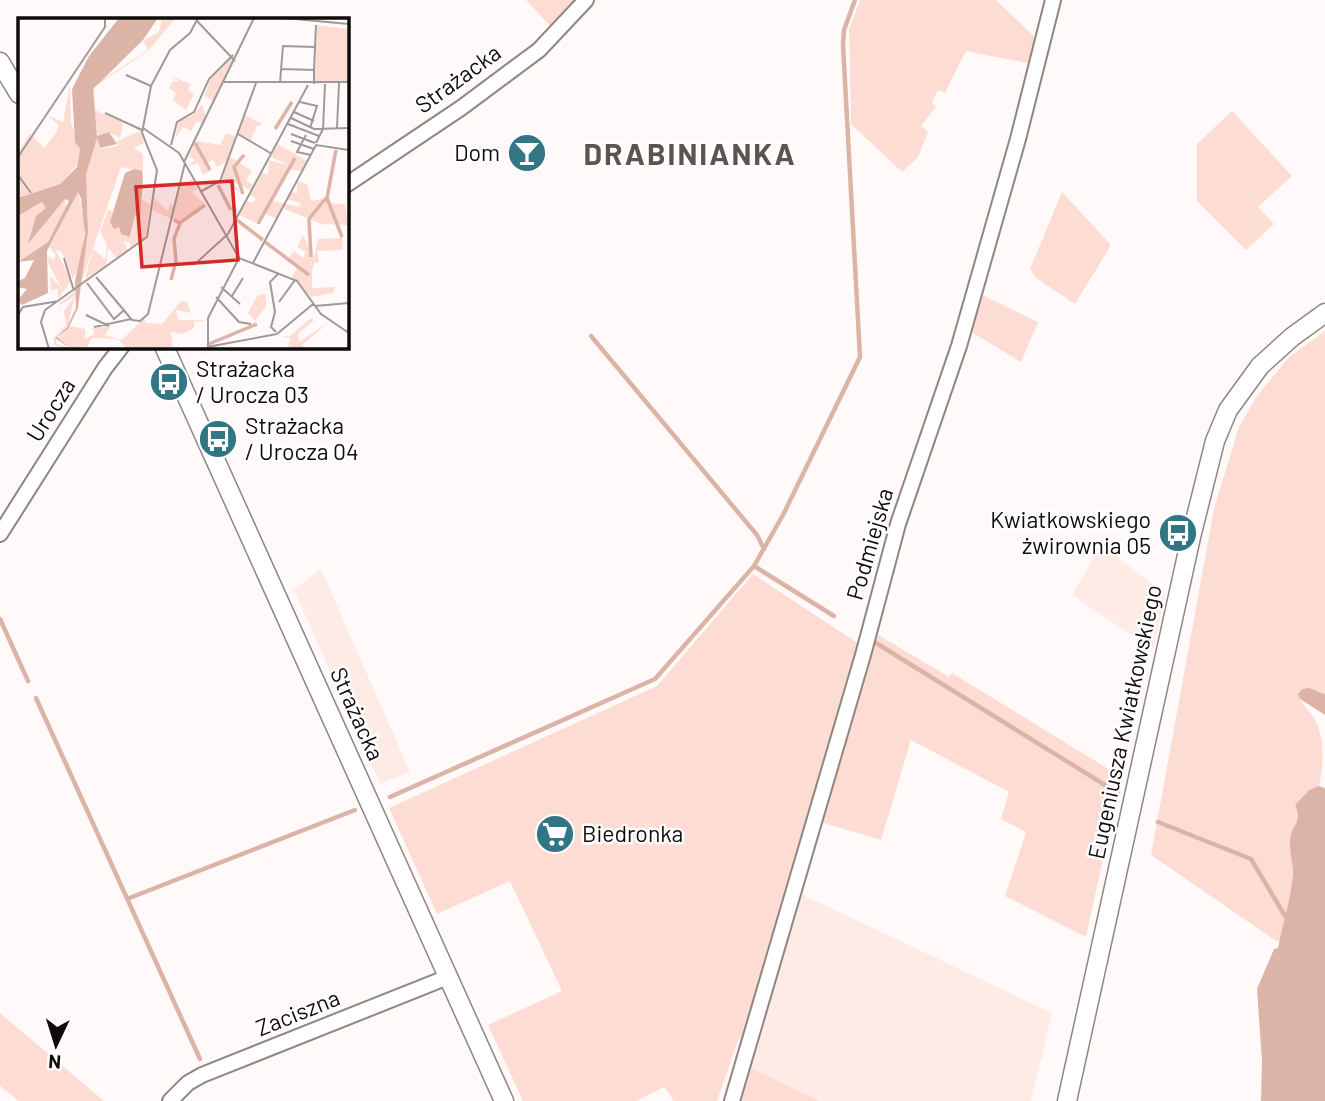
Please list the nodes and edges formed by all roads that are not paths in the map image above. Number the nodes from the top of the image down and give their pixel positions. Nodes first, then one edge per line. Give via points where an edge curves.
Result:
1 (586, 0) edge
2 (1053, 0) edge
3 (0, 62) edge
4 (18, 92) edge
5 (348, 184) edge
6 (1325, 313) edge
7 (120, 348) edge
8 (165, 348) edge
9 (0, 534) edge
10 (449, 977) junction
11 (170, 1101) edge
12 (504, 1101) edge
13 (732, 1101) edge
14 (1067, 1101) edge

1 - 5 street, Strażacka via 539,50
2 - 13 street, Podmiejska via 959,346 898,524
3 - 4 street
6 - 14 street, Eugeniusza Kwiatkowskiego via 1260,366 1228,410 1215,441
7 - 9 street, Urocza
8 - 10 street, Strażacka
10 - 11 street, Zaciszna via 202,1075
10 - 12 street, Strażacka

